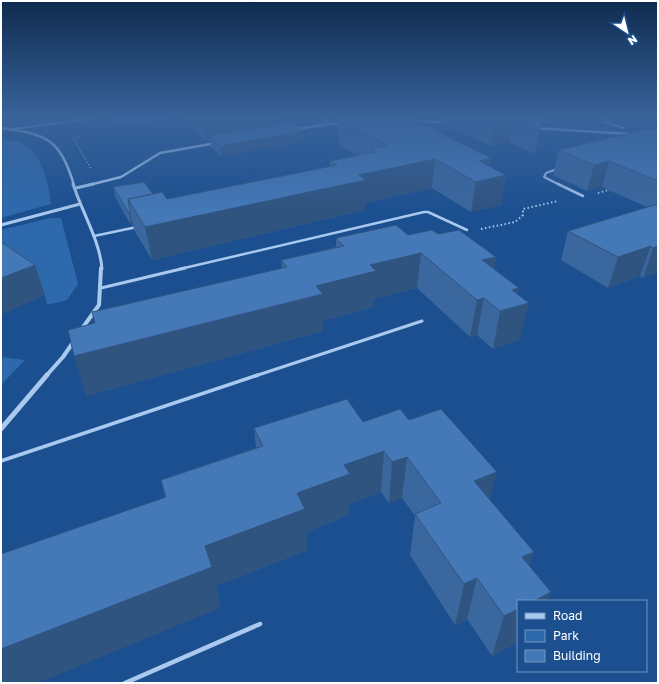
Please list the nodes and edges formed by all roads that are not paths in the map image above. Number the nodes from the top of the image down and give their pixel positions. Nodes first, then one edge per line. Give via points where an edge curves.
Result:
1 (59, 150) edge
2 (177, 150) edge
3 (557, 169) dead end
4 (76, 188) junction
5 (583, 196) dead end
6 (80, 204) junction
7 (1, 226) edge
8 (140, 226) edge
9 (467, 230) dead end
10 (94, 236) junction
11 (101, 288) junction
12 (422, 321) dead end
13 (1, 429) edge
14 (1, 461) edge
15 (260, 624) dead end
16 (125, 683) edge

1 - 4 street
2 - 4 street via 160,153 121,177
3 - 5 lane via 546,173 544,177
4 - 6 street
6 - 7 street
6 - 10 street
8 - 10 lane
9 - 11 lane via 424,212
10 - 11 street via 101,256
11 - 13 street via 99,304 63,357
12 - 14 lane
15 - 16 lane

